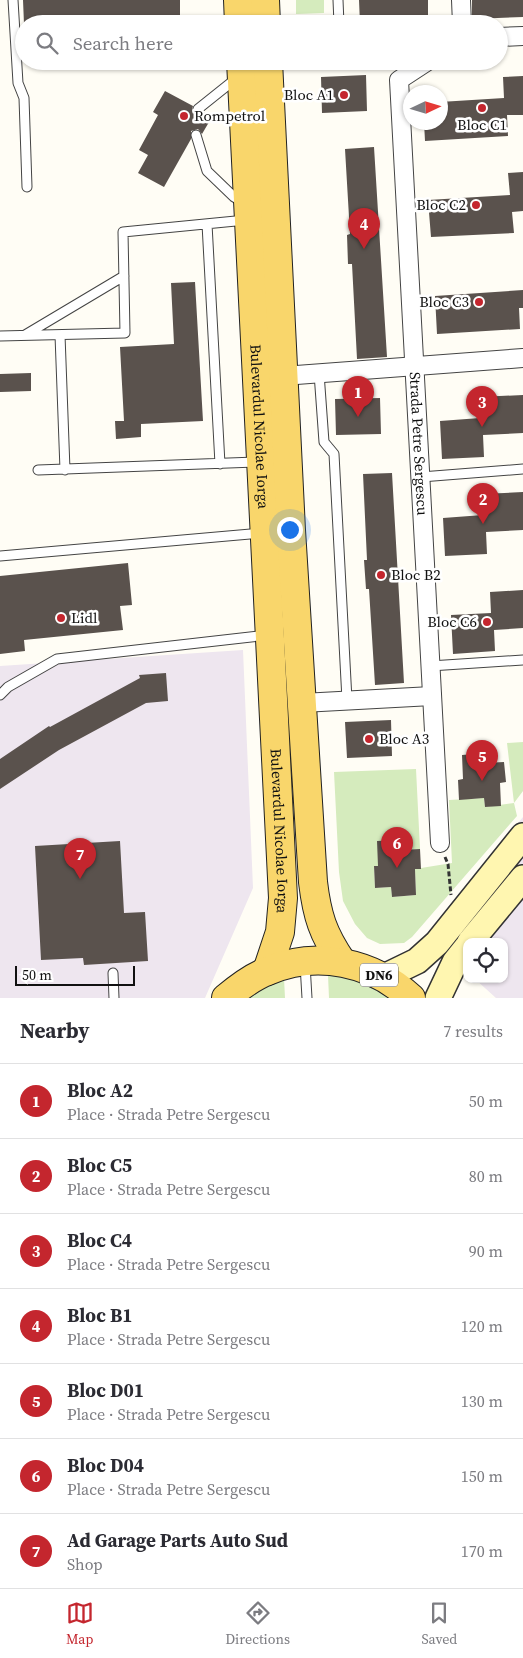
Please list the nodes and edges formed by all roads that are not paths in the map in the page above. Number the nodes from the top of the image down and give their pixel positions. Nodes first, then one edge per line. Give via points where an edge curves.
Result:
1 (14, 0) edge
2 (238, 0) edge
3 (265, 0) edge
4 (338, 0) edge
5 (461, 0) edge
6 (239, 15) edge
7 (266, 15) edge
8 (339, 15) edge
9 (462, 15) edge
10 (15, 21) edge
11 (523, 36) edge
12 (508, 37) edge
13 (17, 70) edge
14 (238, 70) edge
15 (241, 70) edge
16 (268, 70) edge
17 (414, 70) edge
18 (198, 109) dead end
19 (196, 135) dead end
20 (27, 187) dead end
21 (248, 213) junction
22 (207, 224) junction
23 (124, 276) junction
24 (60, 335) junction
25 (0, 336) edge
26 (24, 336) junction
27 (523, 358) edge
28 (414, 366) junction
29 (319, 373) junction
30 (283, 376) junction
31 (262, 462) junction
32 (220, 464) junction
33 (523, 469) edge
34 (38, 470) dead end
35 (65, 470) junction
36 (421, 477) junction
37 (278, 531) junction
38 (0, 556) edge
39 (271, 635) junction
40 (523, 660) edge
41 (430, 666) junction
42 (0, 695) edge
43 (432, 696) junction
44 (347, 700) junction
45 (302, 703) junction
46 (523, 836) edge
47 (440, 843) road end
48 (523, 878) edge
49 (473, 938) edge
50 (463, 952) edge
51 (305, 961) junction
52 (342, 962) junction
53 (267, 971) junction
54 (113, 973) dead end
55 (384, 977) junction
56 (114, 998) edge
57 (226, 998) edge
58 (307, 998) edge
59 (411, 998) edge
60 (438, 998) edge

1 - 10 lane
2 - 6 main road
3 - 7 main road
4 - 8 lane
5 - 9 street
11 - 12 street
13 - 20 lane via 24,98
14 - 18 lane
15 - 21 main road, Bulevardul Nicolae Iorga / DN6
16 - 30 main road, Bulevardul Nicolae Iorga / DN6
17 - 28 street, Strada Petre Sergescu via 399,80
19 - 21 lane via 208,171
21 - 22 lane
21 - 31 main road, Bulevardul Nicolae Iorga / DN6
22 - 23 lane via 123,232
22 - 32 lane
23 - 24 lane via 125,333
23 - 26 lane
24 - 26 lane
24 - 35 lane
25 - 26 lane
27 - 28 street
28 - 29 street
28 - 36 street, Strada Petre Sergescu
29 - 30 street
29 - 44 lane via 324,442 334,454
30 - 37 main road, Bulevardul Nicolae Iorga / DN6
31 - 32 lane
31 - 37 main road, Bulevardul Nicolae Iorga / DN6
32 - 35 lane
33 - 36 lane
34 - 35 lane
36 - 41 street, Strada Petre Sergescu
37 - 38 lane
37 - 39 main road, Bulevardul Nicolae Iorga / DN6
37 - 45 main road, Bulevardul Nicolae Iorga / DN6
39 - 42 lane via 57,659
39 - 53 main road, Bulevardul Nicolae Iorga / DN6 via 283,898 280,932
40 - 41 lane
41 - 43 street, Strada Petre Sergescu
43 - 44 street
43 - 47 street, Strada Petre Sergescu
44 - 45 street
45 - 52 main road, Bulevardul Nicolae Iorga / DN6 via 314,896 323,930
46 - 55 main road via 437,943 417,961
48 - 49 main road
50 - 60 main road
51 - 52 main road, DN6
51 - 53 main road, DN6
51 - 58 lane
52 - 55 main road, DN6
53 - 57 main road, DN6 via 245,982
54 - 56 lane
55 - 59 main road, DN6

